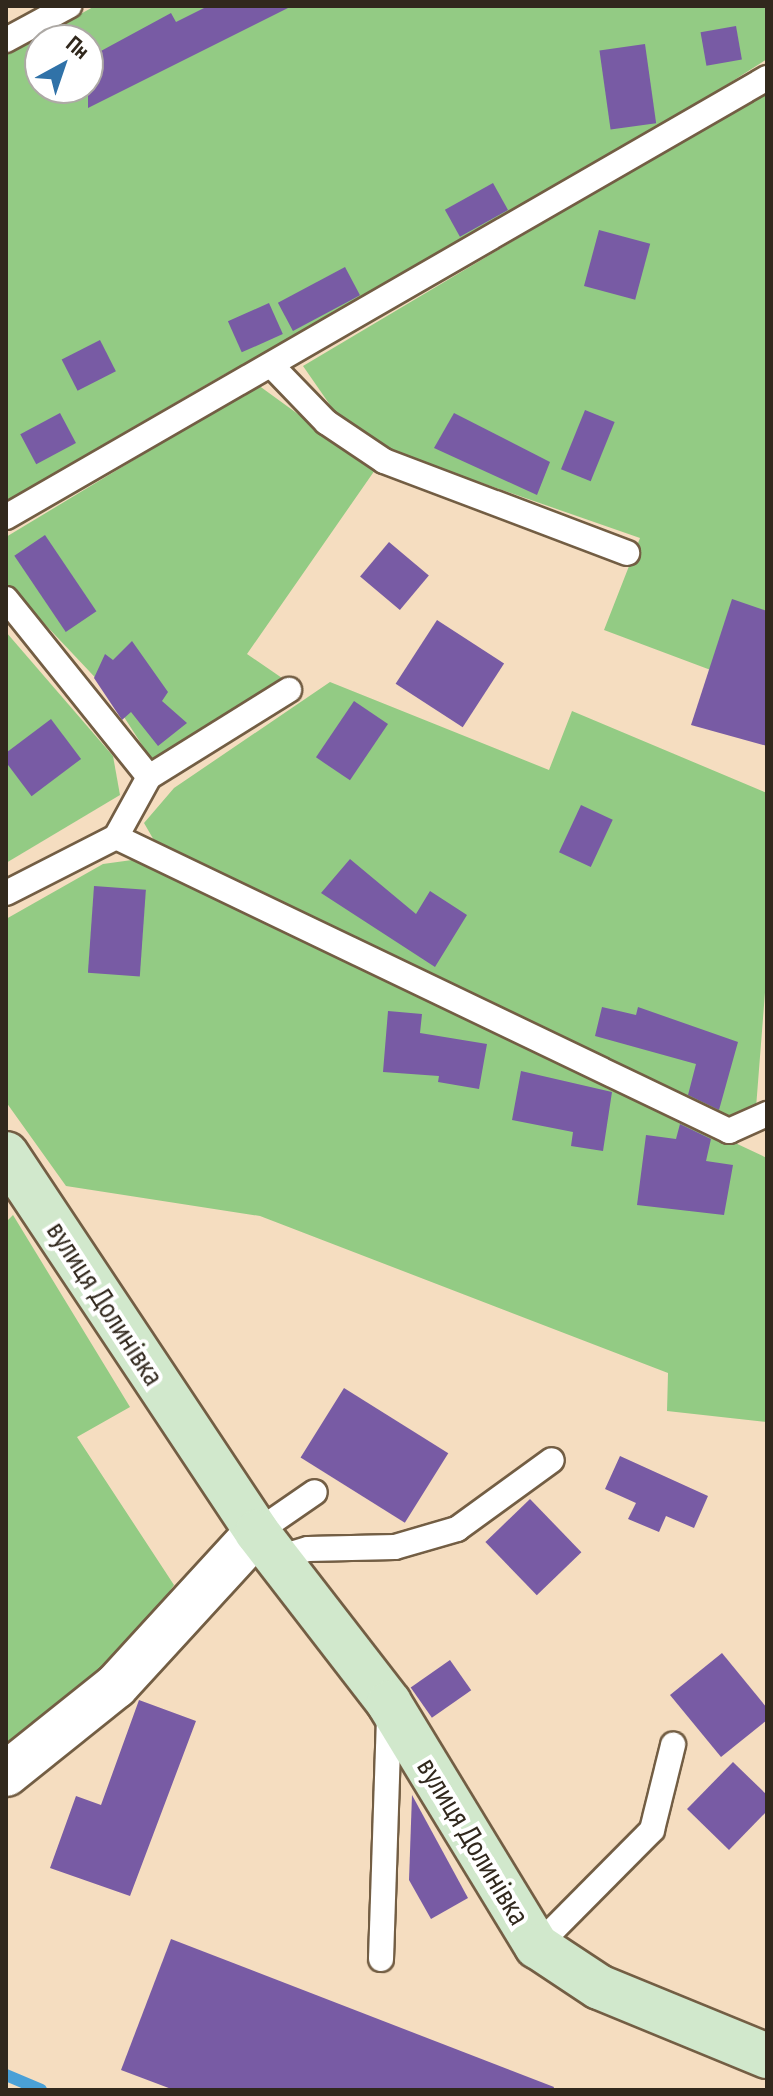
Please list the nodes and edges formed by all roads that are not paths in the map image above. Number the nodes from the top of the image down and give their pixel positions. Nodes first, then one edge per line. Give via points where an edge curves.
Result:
1 (69, 6) edge
2 (6, 40) edge
3 (767, 78) edge
4 (272, 366) junction
5 (6, 517) edge
6 (627, 553) dead end
7 (6, 599) edge
8 (289, 690) dead end
9 (149, 777) junction
10 (116, 837) junction
11 (6, 893) edge
12 (767, 1114) edge
13 (14, 1181) edge
14 (552, 1460) dead end
15 (315, 1492) dead end
16 (267, 1545) junction
17 (389, 1703) junction
18 (673, 1745) dead end
19 (6, 1774) edge
20 (537, 1946) junction
21 (381, 1959) dead end
22 (767, 2056) edge

1 - 2 lane
3 - 4 lane
4 - 5 lane
4 - 6 lane via 326,422 384,461
7 - 9 lane
8 - 9 lane
9 - 10 lane
10 - 11 lane
10 - 12 lane via 729,1131
13 - 16 street, вулиця Долинівка
14 - 16 lane via 457,1529 395,1547
15 - 16 lane
16 - 17 street, вулиця Долинівка
16 - 19 street via 116,1686
17 - 20 street, вулиця Долинівка
17 - 21 lane
18 - 20 lane via 652,1830
20 - 22 street, вулиця Долинівка via 599,1987

